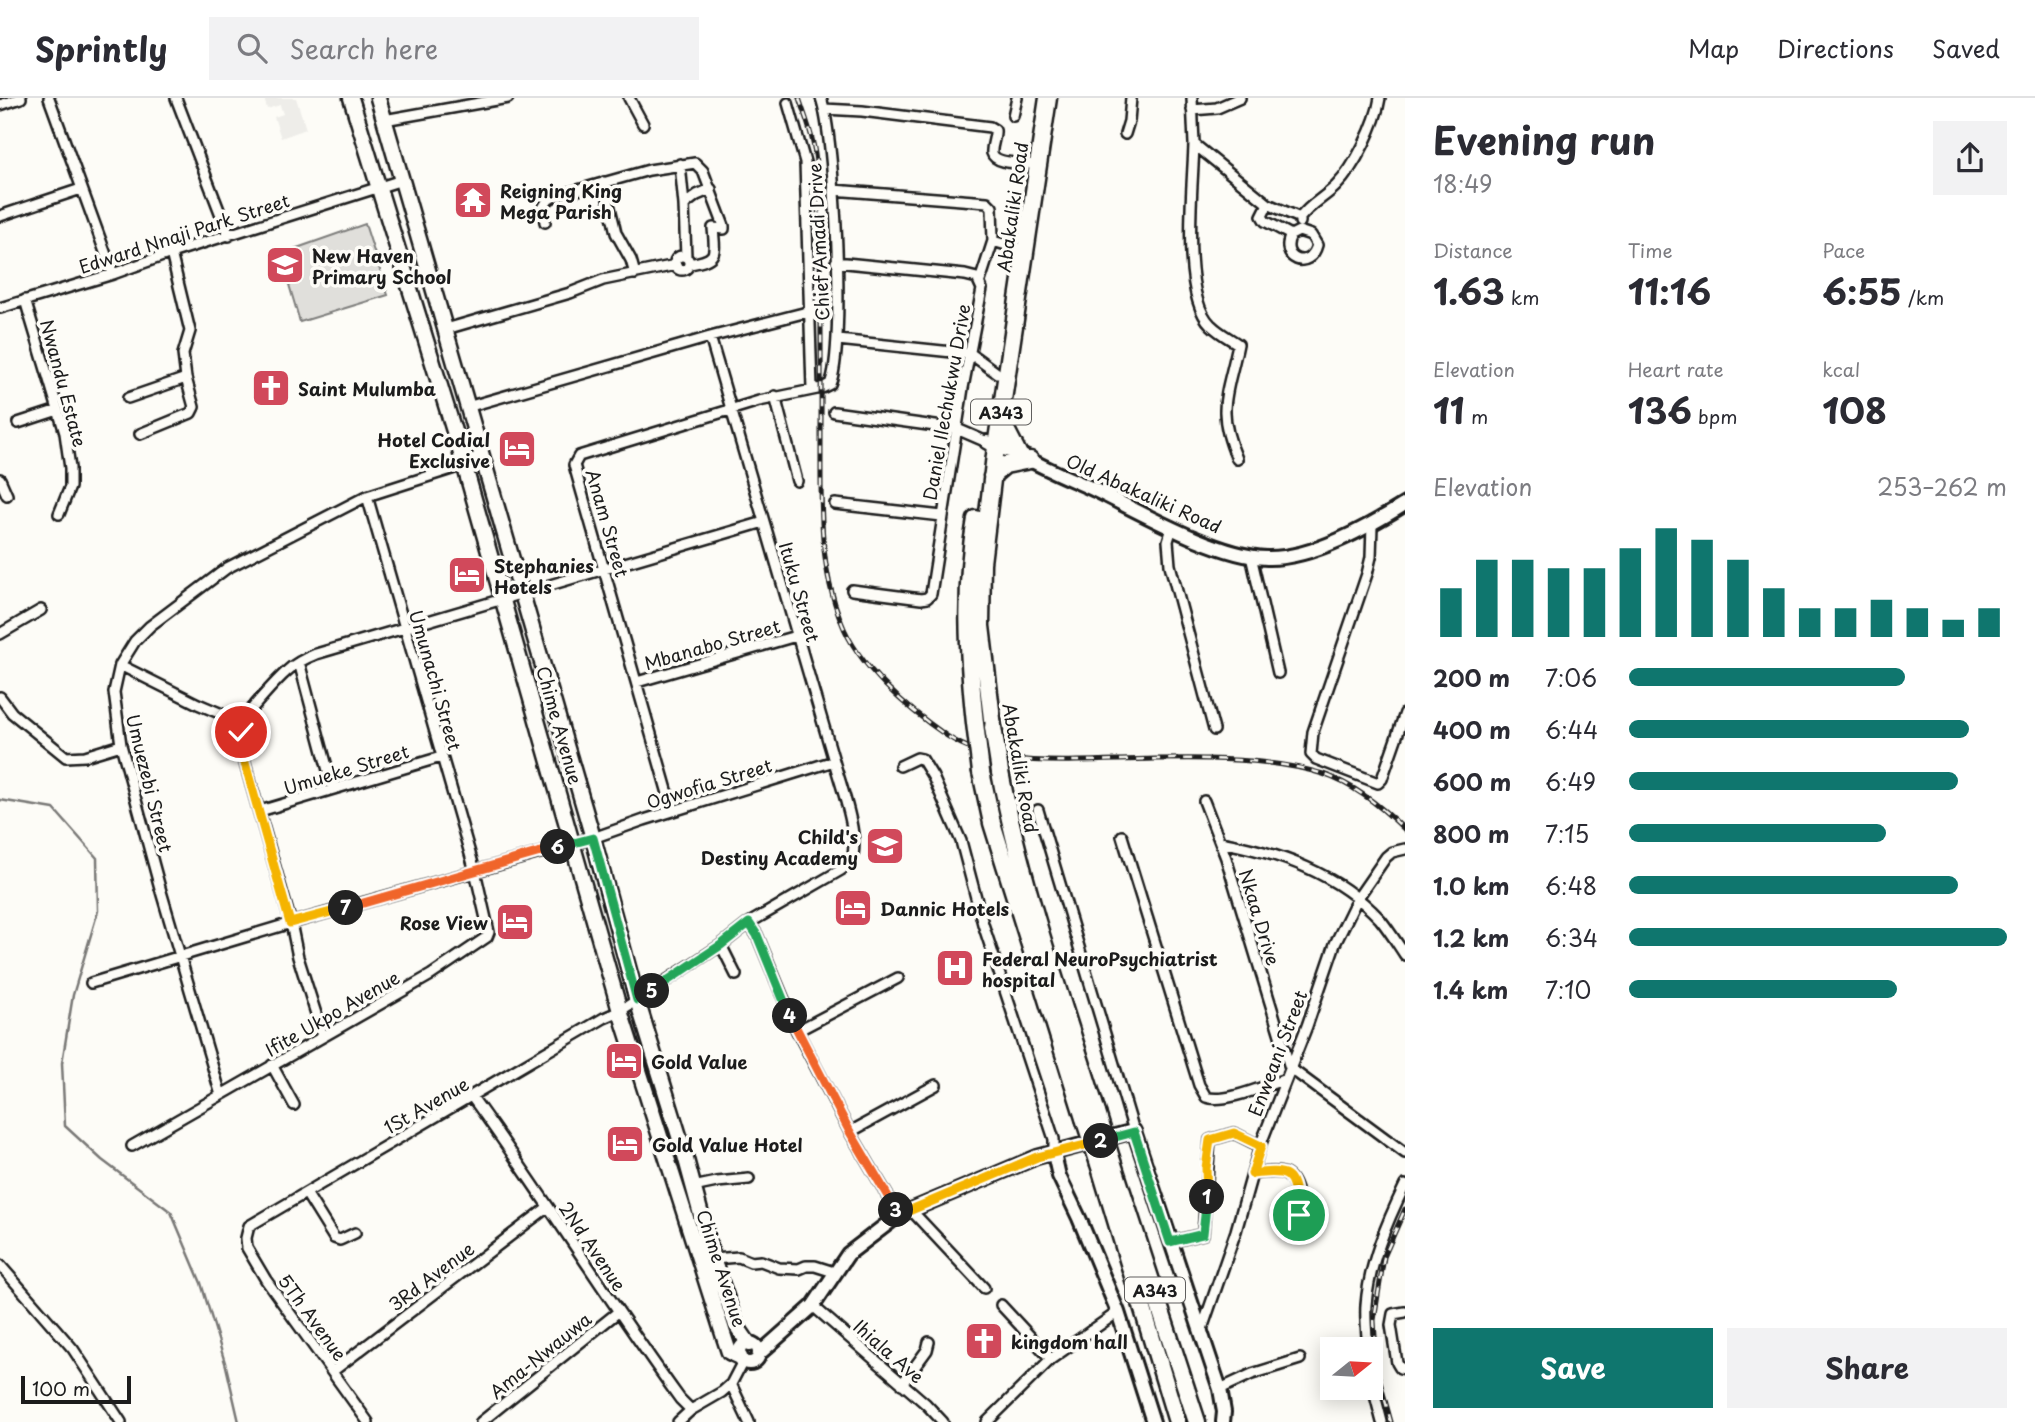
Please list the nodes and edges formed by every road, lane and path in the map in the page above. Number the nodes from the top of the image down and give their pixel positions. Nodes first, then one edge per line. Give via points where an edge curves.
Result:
1 (21, 98) edge
2 (49, 98) edge
3 (176, 98) edge
4 (351, 98) edge
5 (378, 98) edge
6 (508, 98) edge
7 (629, 98) edge
8 (821, 98) edge
9 (1017, 98) edge
10 (1039, 98) edge
11 (1048, 98) edge
12 (1131, 98) edge
13 (1192, 98) edge
14 (1240, 98) edge
15 (1378, 101) edge
16 (460, 102) edge
17 (1, 103) edge
18 (788, 103) dead end
19 (824, 109) junction
20 (1192, 110) junction
21 (1013, 116) dead end
22 (384, 120) junction
23 (643, 124) dead end
24 (1125, 134) dead end
25 (1194, 145) junction
26 (680, 164) junction
27 (1029, 164) junction
28 (402, 180) junction
29 (604, 182) junction
30 (378, 188) junction
31 (81, 189) junction
32 (711, 189) junction
33 (833, 190) junction
34 (1268, 204) junction
35 (684, 205) junction
36 (0, 216) edge
37 (1300, 218) junction
38 (545, 222) dead end
39 (229, 236) junction
40 (993, 241) junction
41 (1016, 248) junction
42 (171, 253) junction
43 (687, 260) junction
44 (836, 262) junction
45 (113, 274) junction
46 (635, 274) junction
47 (980, 281) junction
48 (25, 300) junction
49 (0, 308) edge
50 (811, 311) junction
51 (446, 329) junction
52 (710, 337) junction
53 (838, 340) junction
54 (971, 354) junction
55 (997, 373) junction
56 (186, 379) junction
57 (830, 384) joint
58 (812, 389) junction
59 (775, 396) junction
60 (128, 398) dead end
61 (467, 407) junction
62 (732, 409) junction
63 (58, 410) junction
64 (834, 412) dead end
65 (1000, 418) junction
66 (18, 423) dead end
67 (957, 429) junction
68 (140, 434) dead end
69 (992, 444) junction
70 (481, 454) junction
71 (1024, 457) junction
72 (1237, 459) dead end
73 (464, 465) junction
74 (992, 476) junction
75 (0, 479) edge
76 (797, 481) dead end
77 (7, 495) dead end
78 (367, 496) junction
79 (835, 504) dead end
80 (1405, 504) edge
81 (60, 514) dead end
82 (942, 516) junction
83 (764, 522) junction
84 (1372, 525) junction
85 (1172, 528) junction
86 (1251, 556) junction
87 (605, 570) junction
88 (852, 590) dead end
89 (523, 593) junction
90 (503, 599) junction
91 (41, 610) dead end
92 (405, 627) junction
93 (0, 634) edge
94 (796, 636) junction
95 (299, 662) junction
96 (120, 665) junction
97 (1278, 673) dead end
98 (638, 682) junction
99 (0, 697) edge
100 (1405, 713) edge
101 (243, 723) junction
102 (1214, 730) dead end
103 (121, 745) junction
104 (441, 757) junction
105 (834, 761) junction
106 (900, 766) dead end
107 (333, 789) junction
108 (1204, 801) dead end
109 (1038, 810) dead end
110 (260, 811) junction
111 (673, 811) junction
112 (1122, 836) dead end
113 (593, 838) junction
114 (1220, 842) junction
115 (574, 844) junction
116 (1405, 849) edge
117 (853, 857) joint
118 (475, 871) junction
119 (1357, 899) junction
120 (290, 923) junction
121 (749, 923) junction
122 (721, 945) junction
123 (1405, 955) edge
124 (182, 957) junction
125 (736, 975) dead end
126 (898, 978) dead end
127 (91, 984) dead end
128 (637, 1000) junction
129 (620, 1012) junction
130 (797, 1031) junction
131 (323, 1035) junction
132 (272, 1065) junction
133 (1290, 1068) junction
134 (1286, 1079) junction
135 (936, 1086) dead end
136 (221, 1095) junction
137 (472, 1097) junction
138 (295, 1105) dead end
139 (1090, 1115) junction
140 (850, 1132) junction
141 (1134, 1132) junction
142 (132, 1146) dead end
143 (1261, 1146) junction
144 (1405, 1153) edge
145 (1054, 1154) junction
146 (1105, 1161) junction
147 (1252, 1174) junction
148 (749, 1179) dead end
149 (1405, 1185) edge
150 (693, 1187) junction
151 (306, 1193) junction
152 (548, 1207) junction
153 (904, 1212) junction
154 (249, 1226) joint
155 (1317, 1226) dead end
156 (355, 1233) dead end
157 (1170, 1242) junction
158 (713, 1259) junction
159 (0, 1265) edge
160 (835, 1272) junction
161 (984, 1288) dead end
162 (1001, 1305) dead end
163 (813, 1306) junction
164 (1118, 1311) junction
165 (618, 1312) junction
166 (1405, 1312) edge
167 (1201, 1334) junction
168 (1367, 1337) edge
169 (929, 1342) dead end
170 (753, 1347) junction
171 (741, 1359) junction
172 (1051, 1359) junction
173 (1300, 1359) dead end
174 (1405, 1368) edge
175 (333, 1371) junction
176 (731, 1384) junction
177 (902, 1384) junction
178 (1220, 1389) junction
179 (1376, 1400) edge
180 (691, 1410) junction
181 (1153, 1421) edge
182 (121, 1422) edge
183 (368, 1422) edge
184 (481, 1422) edge
185 (677, 1422) edge
186 (749, 1422) edge
187 (943, 1422) edge
188 (987, 1422) edge
189 (1177, 1422) edge
190 (1197, 1422) edge
191 (1223, 1422) edge
192 (1382, 1422) edge

1 - 17 street
2 - 31 street
3 - 39 street
4 - 30 main road, Chime Avenue
5 - 22 main road, Chime Avenue
6 - 16 street
7 - 23 street
8 - 19 street, Chief Amadi Drive
9 - 21 street
10 - 27 highway, Abakaliki Road / A343
11 - 65 highway, Abakaliki Road / A343
12 - 24 street
13 - 20 street
14 - 20 street via 1217,108
15 - 37 street via 1359,153 1344,177
16 - 22 street
18 - 50 street via 805,162
19 - 27 street via 990,127 996,135 994,157
19 - 33 street, Chief Amadi Drive
20 - 25 street
22 - 28 main road, Chime Avenue
25 - 34 street
25 - 72 street via 1191,269 1210,325 1238,344 1225,393 1226,425
26 - 29 street
26 - 32 street via 698,164
26 - 35 street
27 - 41 highway, Abakaliki Road / A343
28 - 30 street, Edward Nnaji Park Street
28 - 51 main road, Chime Avenue
29 - 38 street via 548,200 542,214
29 - 46 street via 616,233
30 - 39 street, Edward Nnaji Park Street
30 - 73 main road, Chime Avenue
31 - 36 street
31 - 45 street
32 - 35 street
32 - 43 street via 724,229 713,228 716,248 712,257
33 - 40 street, Daniel Ilechukwu Drive via 986,202 994,216
33 - 44 street, Chief Amadi Drive
34 - 37 street
34 - 37 street via 1263,219 1295,233
35 - 43 street
39 - 42 street, Edward Nnaji Park Street
40 - 41 street
40 - 47 street, Daniel Ilechukwu Drive
41 - 55 highway, Abakaliki Road / A343
42 - 45 street, Edward Nnaji Park Street
42 - 56 street via 190,331 183,354
43 - 46 street via 685,270 676,265
44 - 47 street via 965,275
44 - 53 street, Chief Amadi Drive
45 - 48 street, Edward Nnaji Park Street
46 - 51 street
47 - 54 street, Daniel Ilechukwu Drive
48 - 49 street, Edward Nnaji Park Street
48 - 63 street, Nwandu Estate
50 - 52 street
50 - 58 street
51 - 61 main road, Chime Avenue
52 - 61 street
52 - 62 street, Ituku Street
53 - 54 street
53 - 57 street, Chief Amadi Drive
54 - 55 street
54 - 67 street, Daniel Ilechukwu Drive
55 - 69 highway, Abakaliki Road / A343
56 - 60 street
56 - 68 street via 194,411
57 - 58 street, Anam Street
58 - 59 street, Anam Street
59 - 62 street, Anam Street
59 - 76 street
61 - 70 main road, Chime Avenue
62 - 83 street, Ituku Street
62 - 87 street, Anam Street via 576,459
63 - 66 street
63 - 81 street, Nwandu Estate via 71,484
64 - 67 street
65 - 69 highway, Abakaliki Road / A343
65 - 71 highway
67 - 69 street
67 - 82 street, Daniel Ilechukwu Drive
69 - 71 main road, Old Abakaliki Road
69 - 74 highway, Abakaliki Road / A343
69 - 139 highway, Abakaliki Road / A343, bridge via 970,570 969,619 981,772 1011,886
70 - 73 street, Umuezebi Street
70 - 89 main road, Chime Avenue
71 - 74 highway
71 - 85 main road, Old Abakaliki Road
73 - 78 street, Umuezebi Street
73 - 90 main road, Chime Avenue
74 - 139 highway, Abakaliki Road / A343, bridge via 980,592 993,727 1015,846
75 - 77 street
78 - 92 street, Umunachi Street
78 - 96 street, Umuezebi Street via 227,568 150,626
79 - 82 street
80 - 84 main road, Old Abakaliki Road
82 - 88 street, Daniel Ilechukwu Drive via 927,598
83 - 87 street
83 - 94 street, Ituku Street
84 - 86 main road, Old Abakaliki Road via 1301,552
84 - 100 street via 1369,566 1313,732 1311,754 1378,783
85 - 86 main road, Old Abakaliki Road
85 - 102 street via 1170,565
86 - 97 street
87 - 89 street
87 - 98 street, Anam Street
89 - 90 street
89 - 113 main road, Chime Avenue
90 - 92 street
90 - 115 main road, Chime Avenue
91 - 93 street
92 - 95 street
92 - 104 street, Umunachi Street
94 - 98 street, Mbanabo Street
94 - 105 street, Ituku Street
95 - 101 street
95 - 107 street
96 - 101 street
96 - 103 street, Umuezebi Street via 114,692
98 - 111 street, Anam Street
99 - 103 street via 12,713 66,757
101 - 110 street via 243,756
103 - 124 street, Umuezebi Street
104 - 107 street, Umueke Street
104 - 118 street, Umunachi Street
105 - 111 street, Ogwofia Street
105 - 117 street, Ituku Street via 855,846
106 - 145 street via 922,759 961,841 983,924 1054,1139
107 - 110 street, Umueke Street
108 - 114 street, Nkaa Drive
109 - 141 street
110 - 120 street
111 - 113 street, Ogwofia Street
112 - 134 street via 1206,1097 1213,1100
113 - 115 street, Ogwofia Street
113 - 128 main road, Chime Avenue
114 - 119 street via 1317,871
114 - 133 street, Nkaa Drive
115 - 118 street, Ogwofia Street
115 - 129 main road, Chime Avenue
116 - 119 street, Enweani Street via 1386,857
117 - 121 street, 1St Avenue via 849,865
118 - 120 street, Ogwofia Street
118 - 131 street, Ifite Ukpo Avenue via 489,925 487,937
119 - 123 street via 1382,921
119 - 133 street, Enweani Street via 1335,944
120 - 124 street, Ogwofia Street
120 - 131 street
121 - 122 street, 1St Avenue
121 - 130 street
122 - 125 street
122 - 128 street, 1St Avenue
124 - 127 street, Ogwofia Street
124 - 136 street, Umuezebi Street
126 - 130 street
128 - 129 street, 1St Avenue
128 - 150 main road, Chime Avenue
129 - 137 street, 1St Avenue
129 - 171 main road, Chime Avenue via 729,1352
130 - 140 street
131 - 132 street, Ifite Ukpo Avenue
132 - 136 street, Ifite Ukpo Avenue
132 - 138 street
133 - 134 street, Enweani Street
133 - 144 street
134 - 143 street, Enweani Street
135 - 140 street
136 - 142 street, Ifite Ukpo Avenue
137 - 151 street, 1St Avenue
137 - 152 street, 2Nd Avenue
139 - 146 highway, Abakaliki Road / A343, bridge
140 - 153 street
141 - 145 main road
141 - 157 main road
143 - 147 street, Enweani Street
143 - 157 street via 1234,1133 1210,1140 1203,1234
145 - 153 main road
145 - 164 main road via 1059,1176
146 - 189 highway, Abakaliki Road / A343
146 - 190 highway, Abakaliki Road / A343
147 - 155 street via 1275,1171 1288,1175 1297,1194 1299,1215
147 - 167 street, Enweani Street
148 - 150 street
149 - 168 street via 1388,1220 1373,1270 1366,1305
150 - 158 main road, Chime Avenue
151 - 154 street, 1St Avenue
151 - 156 street via 334,1238
152 - 165 street, 2Nd Avenue
152 - 175 street, 3Rd Avenue
153 - 160 main road via 848,1254
153 - 161 street
154 - 175 street, 5Th Avenue via 247,1248
157 - 167 main road
158 - 160 street via 739,1257 779,1268 815,1266
158 - 170 main road, Chime Avenue via 736,1325
159 - 182 street via 74,1349
160 - 163 main road
162 - 172 street
163 - 170 main road via 782,1335
163 - 177 street, Ihiala Ave
164 - 172 street
164 - 181 main road
165 - 180 street, 2Nd Avenue
165 - 184 street, Ama-Nwauwa
166 - 174 street via 1393,1314 1391,1325 1397,1363
167 - 178 main road
169 - 177 street
170 - 171 main road via 740,1349
171 - 176 street
172 - 188 street
173 - 178 street
175 - 183 street, 5Th Avenue
176 - 180 street
176 - 186 street
177 - 187 street, Ihiala Ave
178 - 191 main road
179 - 192 street
180 - 185 street

